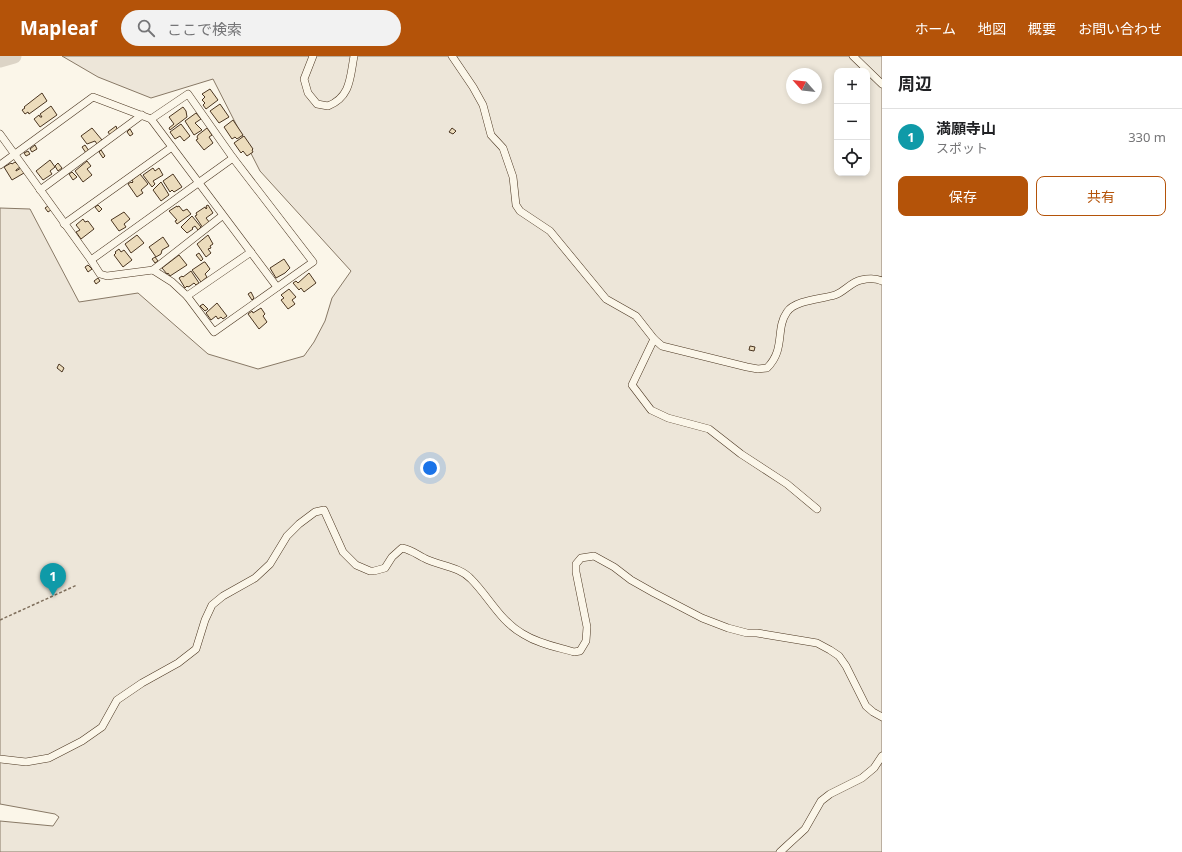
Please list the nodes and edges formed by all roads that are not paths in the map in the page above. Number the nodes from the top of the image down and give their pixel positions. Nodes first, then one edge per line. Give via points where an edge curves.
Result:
1 (313, 56) edge
2 (354, 56) edge
3 (452, 56) edge
4 (853, 56) edge
5 (882, 84) edge
6 (142, 115) junction
7 (151, 119) junction
8 (0, 134) edge
9 (172, 147) junction
10 (15, 154) junction
11 (233, 158) junction
12 (0, 166) edge
13 (198, 182) junction
14 (40, 190) junction
15 (222, 216) junction
16 (64, 224) junction
17 (251, 252) junction
18 (91, 260) junction
19 (153, 270) junction
20 (882, 281) edge
21 (277, 287) junction
22 (187, 296) junction
23 (654, 339) junction
24 (817, 509) dead end
25 (882, 717) edge
26 (882, 756) edge
27 (0, 759) edge
28 (780, 852) edge

1 - 2 street via 304,78 308,93 318,104 328,106 340,99 347,90
3 - 23 street via 483,105 492,135 503,148 520,212 550,231 606,299 636,316
4 - 5 street
6 - 7 street
6 - 10 street via 93,97
6 - 14 street
7 - 9 street
7 - 11 street via 188,94
8 - 10 street
9 - 13 street
9 - 16 street
10 - 12 street
10 - 14 street
11 - 13 street
11 - 21 street via 313,262
13 - 15 street
13 - 18 street
14 - 16 street
15 - 17 street
15 - 19 street
16 - 18 street
17 - 21 street
17 - 22 street
18 - 19 street via 100,274 107,276
19 - 22 street via 172,282
20 - 23 street via 876,278 861,280 837,294 793,306 782,323 774,362 766,368 758,369 682,352 662,346
21 - 22 street via 214,332
23 - 24 street via 632,386 651,410 668,418 709,429 787,484
25 - 27 street via 866,706 846,666 839,656 830,650 817,643 727,628 654,593 594,556 581,558 576,564 587,627 586,641 580,651 574,652 522,634 506,621 470,578 450,566 424,558 411,550 402,548 385,568 374,571 356,565 343,552 324,510 315,512 299,524 287,536 270,564 254,578 212,605 196,649 117,700 102,727 49,758 26,762
26 - 28 street via 874,768 862,778 821,801 805,828

